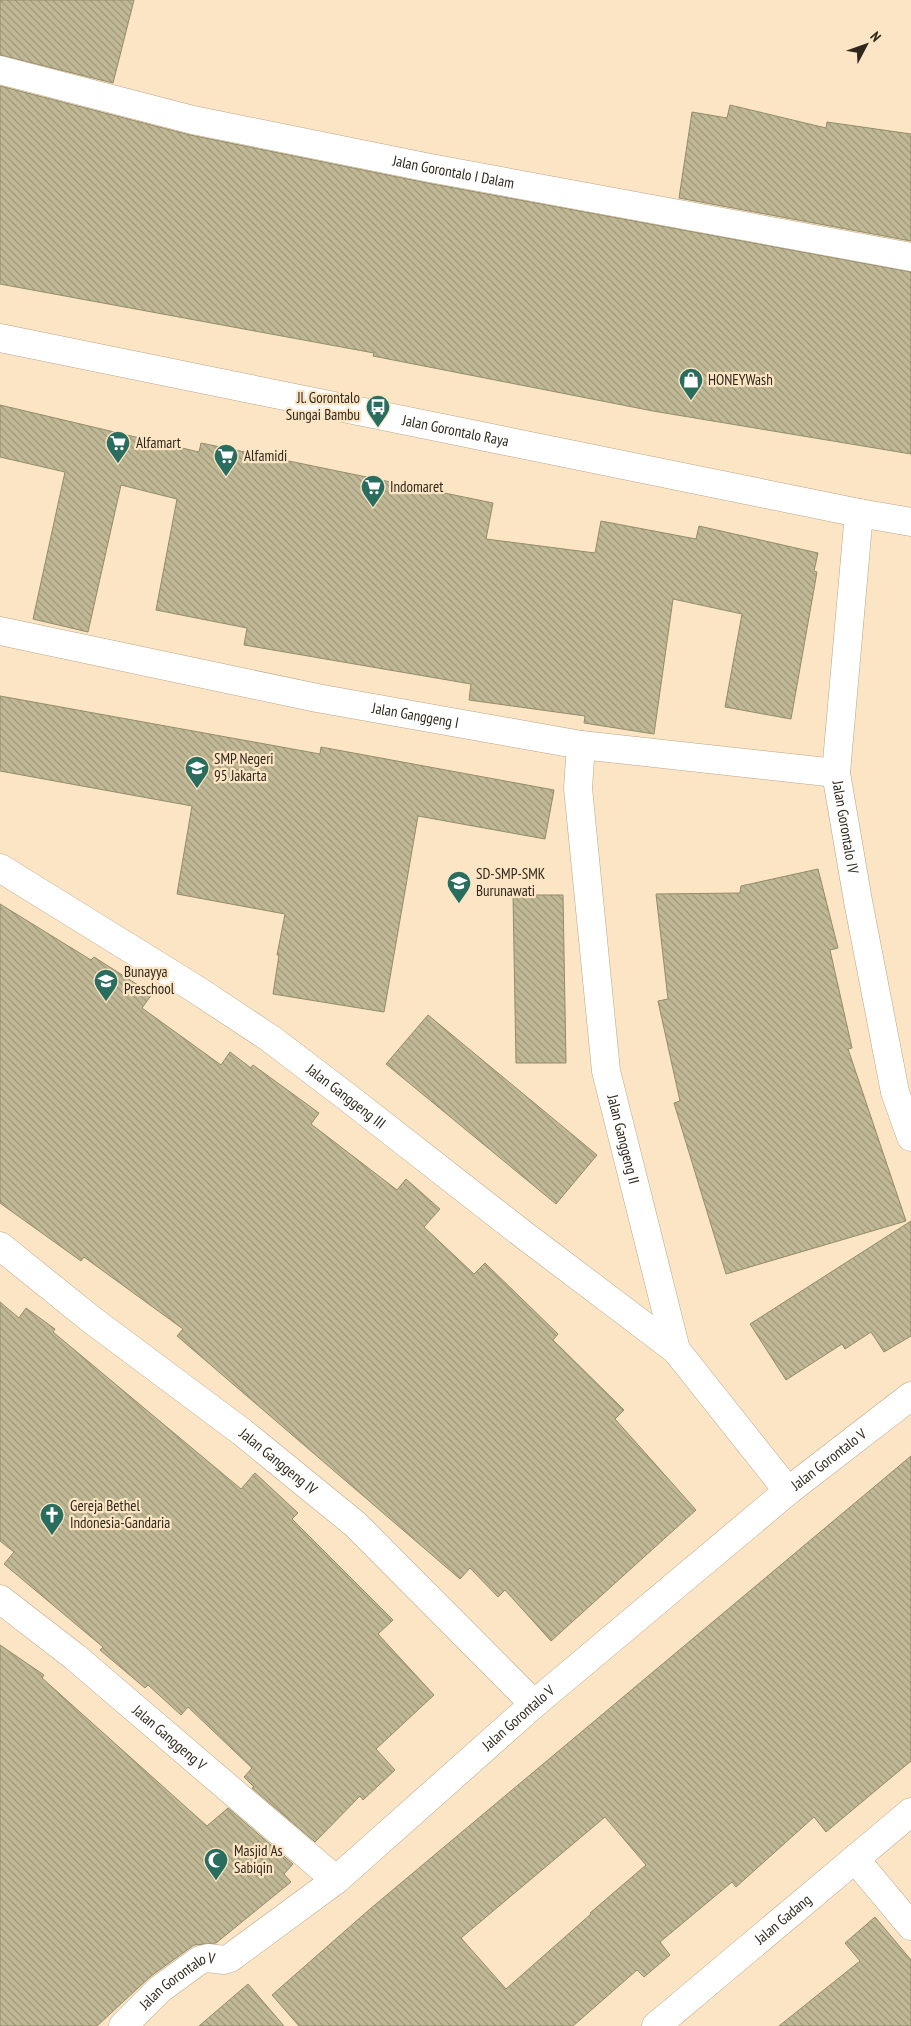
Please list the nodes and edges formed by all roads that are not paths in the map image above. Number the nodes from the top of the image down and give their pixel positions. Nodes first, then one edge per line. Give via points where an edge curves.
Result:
1 (0, 70) edge
2 (911, 257) edge
3 (0, 338) edge
4 (859, 513) junction
5 (911, 522) edge
6 (0, 631) edge
7 (580, 745) junction
8 (836, 773) junction
9 (0, 868) edge
10 (911, 1137) edge
11 (0, 1246) edge
12 (676, 1350) junction
13 (911, 1396) edge
14 (788, 1491) junction
15 (0, 1599) edge
16 (534, 1704) junction
17 (908, 1822) edge
18 (855, 1858) junction
19 (336, 1880) junction
20 (911, 1926) edge
21 (123, 2026) edge
22 (656, 2026) edge

1 - 2 street, Jalan Gorontalo I Dalam via 193,120 430,168
3 - 4 street, Jalan Gorontalo Raya
4 - 5 street, Jalan Gorontalo Raya
4 - 8 street, Jalan Gorontalo IV
6 - 7 street, Jalan Ganggeng I via 316,698
7 - 8 street, Jalan Ganggeng I
7 - 12 street, Jalan Ganggeng II via 578,788 606,1071
8 - 10 street, Jalan Gorontalo IV via 895,1092
9 - 12 street, Jalan Ganggeng III via 271,1039
11 - 16 street, Jalan Ganggeng IV via 92,1320 242,1432 355,1524
12 - 14 street, Jalan Ganggeng II
13 - 14 street, Jalan Gorontalo V
14 - 16 street, Jalan Gorontalo V
15 - 19 street, Jalan Ganggeng V via 75,1657
16 - 19 street, Jalan Gorontalo V
17 - 18 street, Jalan Gadang
18 - 20 street
18 - 22 street, Jalan Gadang
19 - 21 street, Jalan Gorontalo V via 230,1958 200,1960 160,1989

